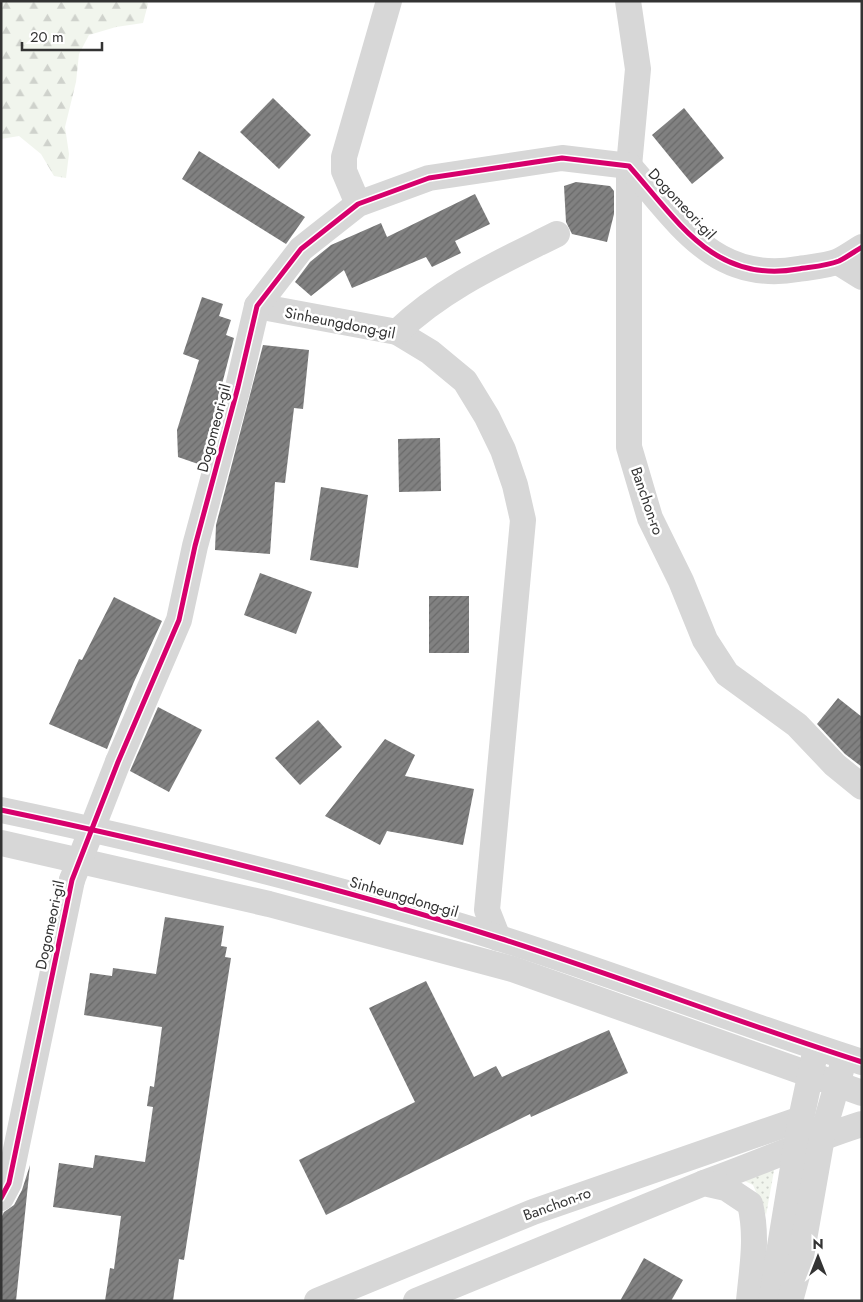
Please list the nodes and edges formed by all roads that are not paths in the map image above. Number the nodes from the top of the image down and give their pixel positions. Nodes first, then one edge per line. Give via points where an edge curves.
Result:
1 (389, 1) edge
2 (628, 1) edge
3 (629, 166) junction
4 (358, 204) junction
5 (556, 234) dead end
6 (862, 247) edge
7 (838, 262) junction
8 (862, 277) edge
9 (257, 306) junction
10 (397, 332) junction
11 (862, 786) edge
12 (1, 810) edge
13 (1, 843) edge
14 (498, 938) junction
15 (817, 1048) junction
16 (854, 1060) edge
17 (810, 1074) junction
18 (837, 1085) junction
19 (862, 1093) edge
20 (801, 1119) junction
21 (862, 1124) edge
22 (822, 1136) junction
23 (796, 1148) junction
24 (704, 1183) junction
25 (1, 1198) edge
26 (317, 1301) edge
27 (416, 1301) edge
28 (749, 1301) edge
29 (771, 1301) edge
30 (790, 1301) edge

1 - 4 street via 344,157 344,171
2 - 3 street, Dogomeori-gil via 638,69
3 - 4 street, Dogomeori-gil via 562,158 430,178
3 - 7 street, Dogomeori-gil via 692,238 718,258 748,270 779,272
3 - 11 street, Banchon-ro via 629,447 650,518 681,581 704,640 727,674 797,725 835,765
4 - 9 street, Dogomeori-gil via 301,248
5 - 10 street via 459,284 424,307
6 - 7 street
7 - 8 street
9 - 10 street, Sinheungdong-gil
9 - 25 street, Dogomeori-gil, bridge via 179,620 72,880 9,1183
10 - 14 street, Sinheungdong-gil via 430,352 465,382 503,450 523,520 487,910
12 - 14 street, Sinheungdong-gil via 131,838 329,889
13 - 17 street via 269,904 512,970
14 - 15 street, Sinheungdong-gil
15 - 16 street, Sinheungdong-gil
15 - 17 street
16 - 18 street
17 - 18 street
17 - 20 street
18 - 19 street
18 - 22 street
20 - 23 street
20 - 26 street, Banchon-ro via 533,1212
21 - 22 street
22 - 23 street
22 - 30 street via 799,1268
23 - 24 street
23 - 29 street
24 - 27 street
24 - 28 street via 726,1188 750,1204 755,1244

